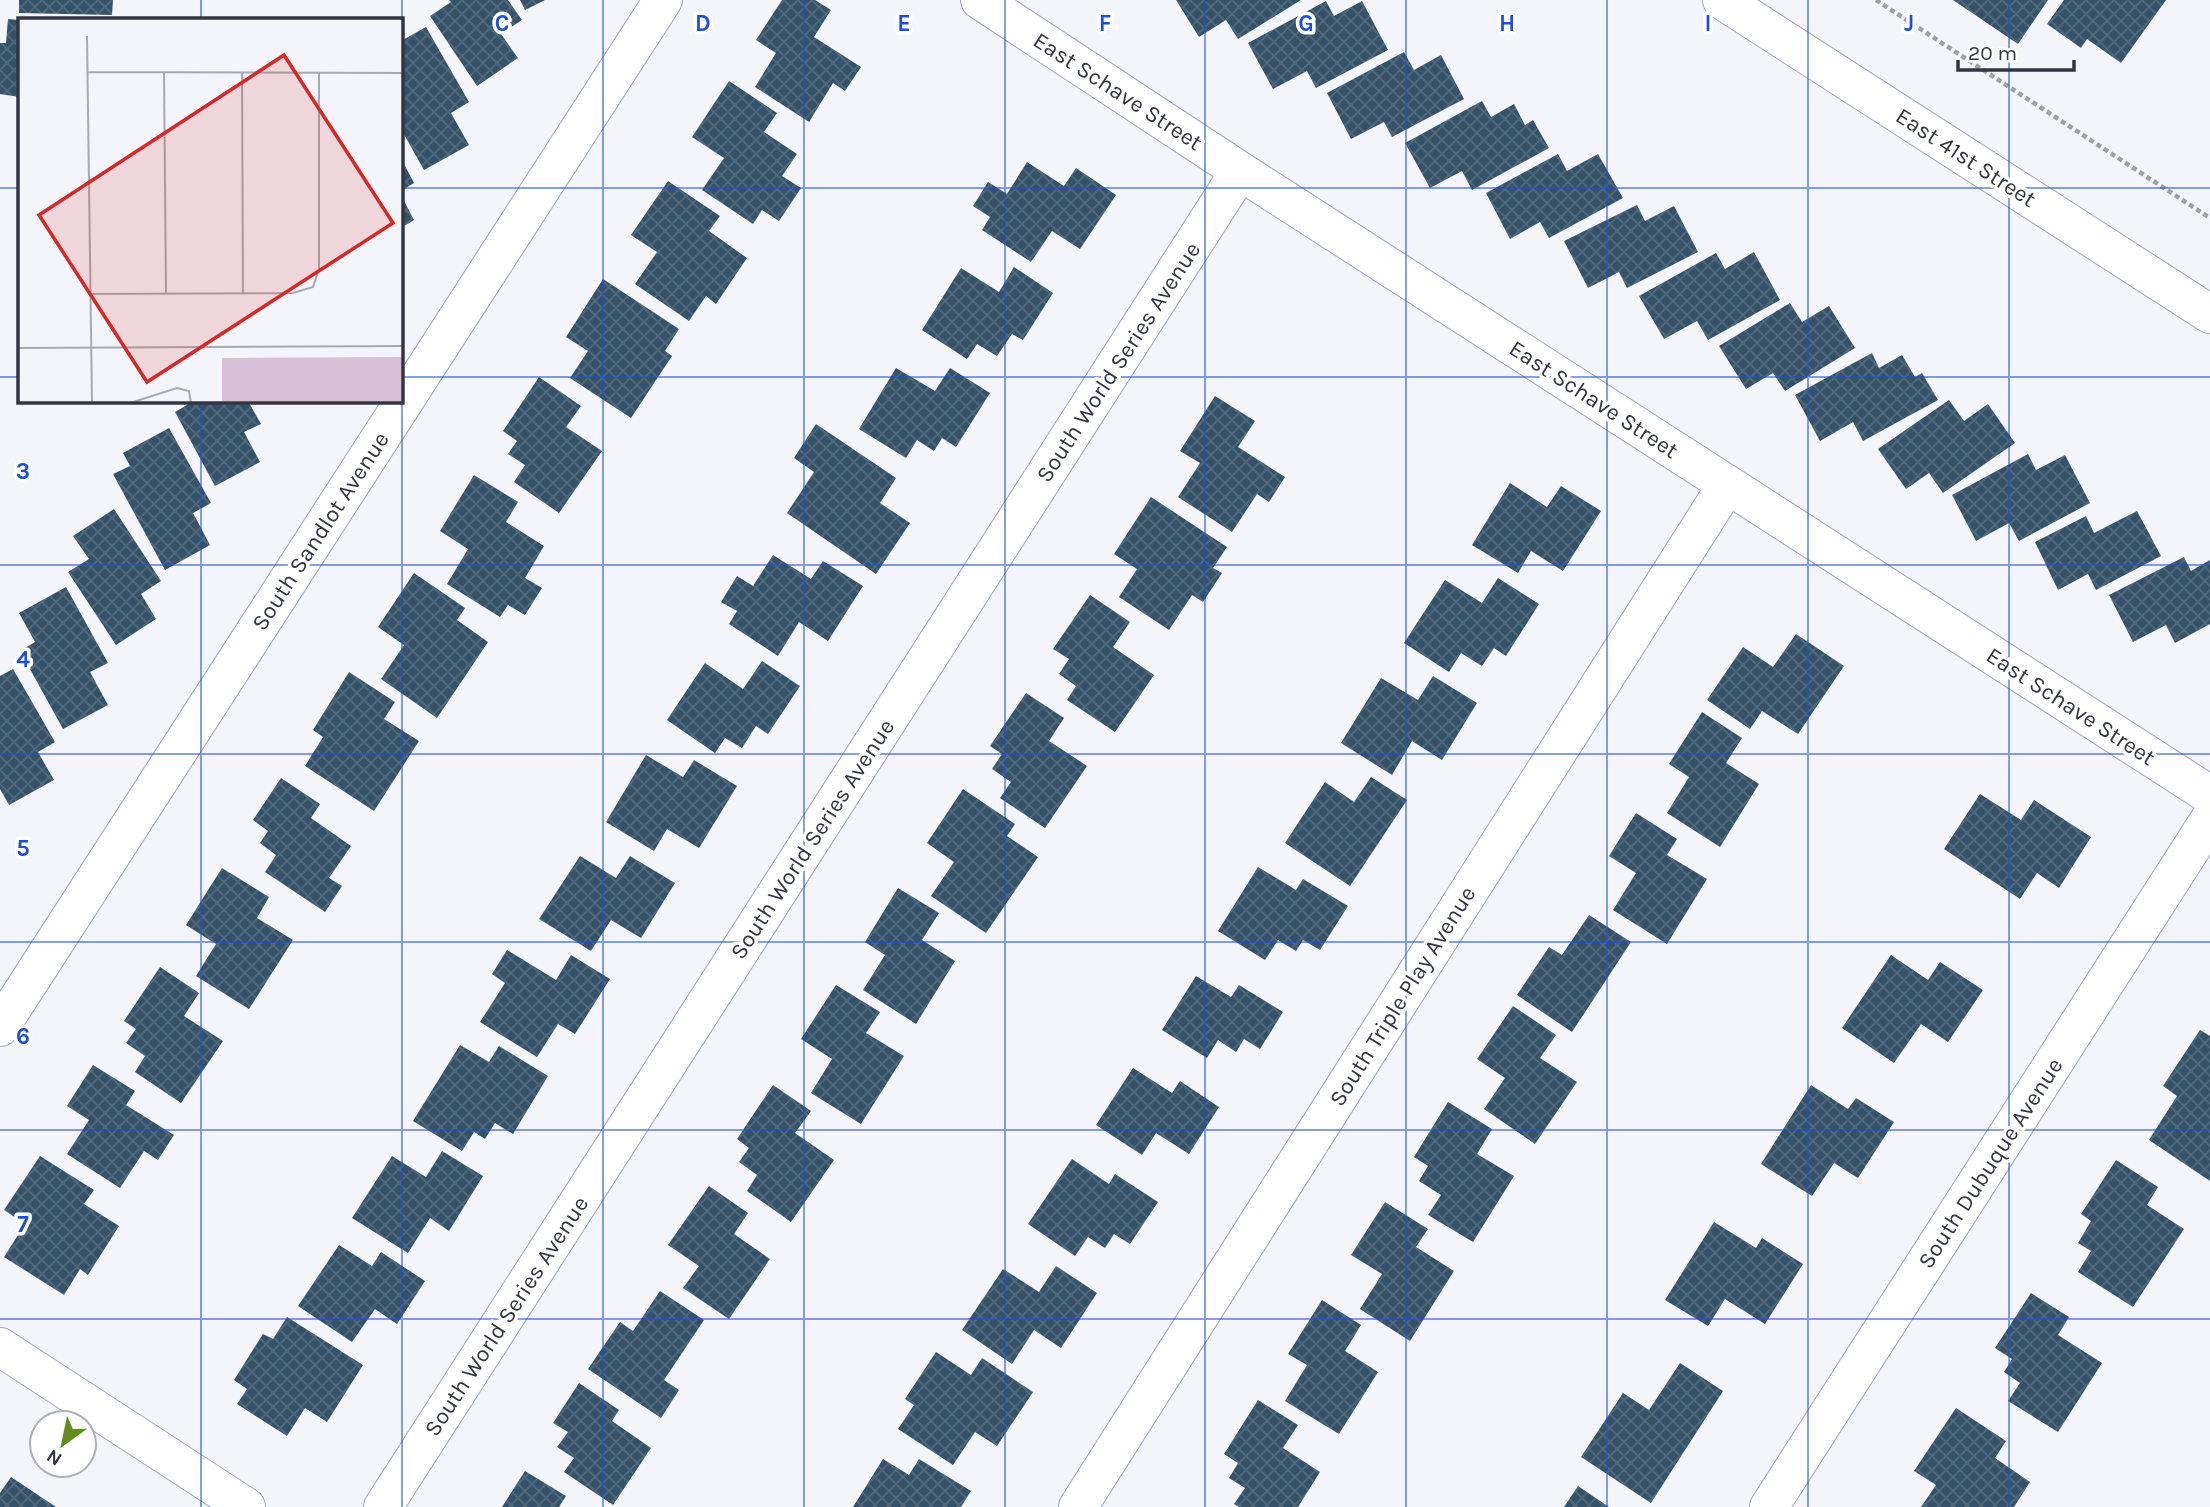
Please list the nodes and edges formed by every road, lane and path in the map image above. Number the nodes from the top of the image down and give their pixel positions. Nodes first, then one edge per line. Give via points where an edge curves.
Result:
1 (663, 0) edge
2 (980, 0) edge
3 (1722, 0) edge
4 (1875, 0) edge
5 (1240, 171) junction
6 (2210, 218) edge
7 (2210, 314) edge
8 (1727, 485) junction
9 (2210, 795) edge
10 (2210, 819) edge
11 (0, 1027) edge
12 (0, 1347) edge
13 (246, 1507) edge
14 (383, 1507) edge
15 (1078, 1507) edge
16 (1769, 1507) edge

1 - 11 street, South Sandlot Avenue
2 - 5 street, East Schave Street
3 - 7 street, East 41st Street
4 - 6 path
5 - 8 street, East Schave Street
5 - 14 street, South World Series Avenue
8 - 9 street, East Schave Street
8 - 15 street, South Triple Play Avenue
10 - 16 street, South Dubuque Avenue
12 - 13 street

